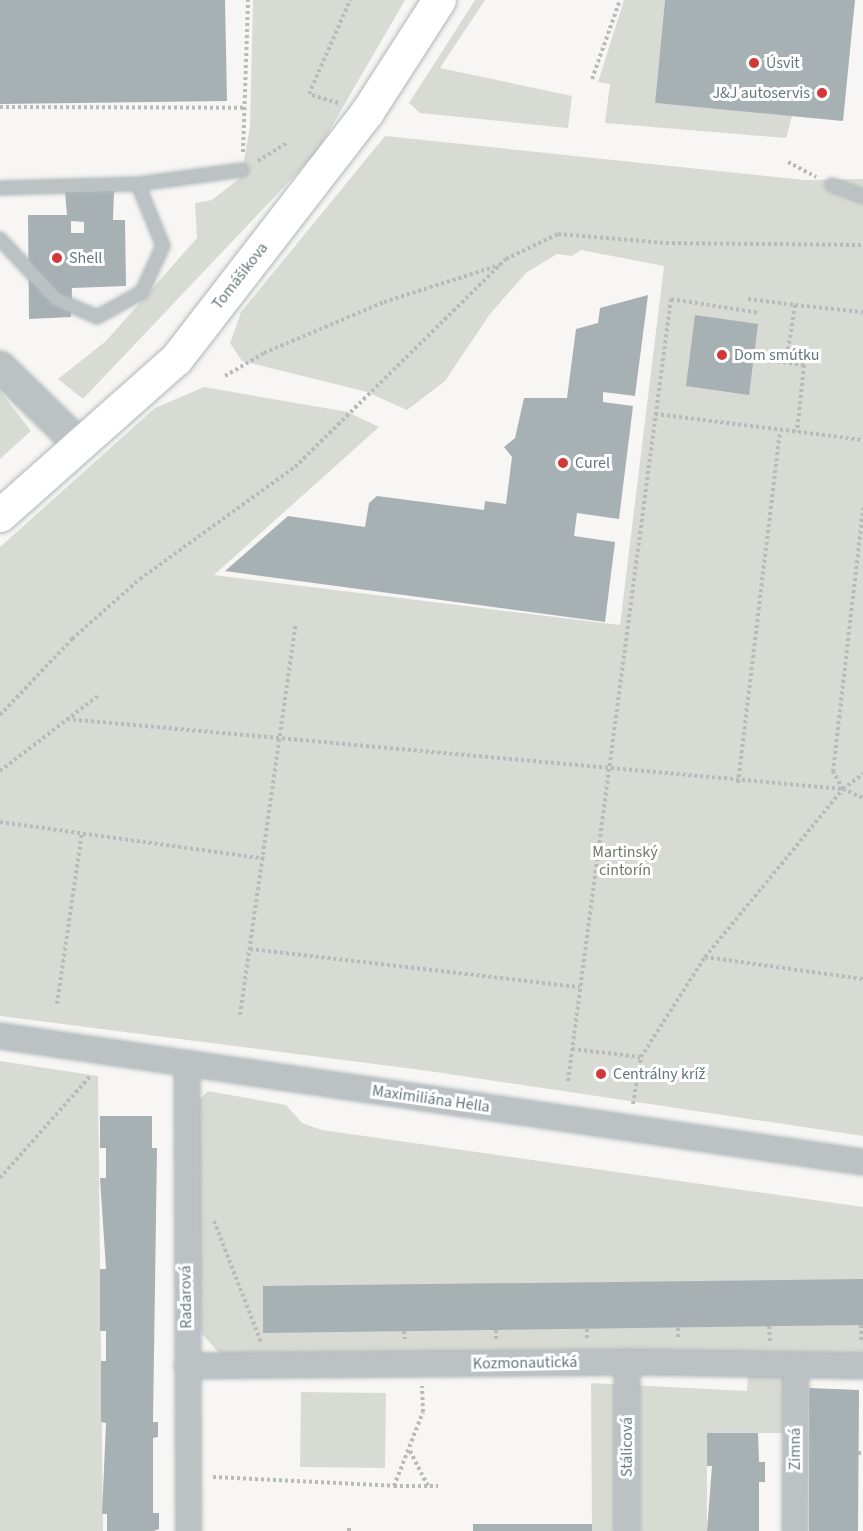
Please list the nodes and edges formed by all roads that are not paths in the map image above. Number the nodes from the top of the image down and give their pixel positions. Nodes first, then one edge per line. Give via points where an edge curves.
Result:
1 (439, 0) edge
2 (242, 170) road end
3 (138, 184) junction
4 (832, 185) dead end
5 (0, 188) edge
6 (863, 196) edge
7 (0, 239) edge
8 (0, 367) edge
9 (78, 443) junction
10 (0, 515) edge
11 (0, 1036) edge
12 (187, 1063) junction
13 (863, 1162) edge
14 (627, 1362) junction
15 (187, 1366) junction
16 (863, 1366) edge
17 (796, 1367) junction
18 (189, 1531) edge
19 (627, 1531) edge
20 (795, 1531) edge

1 - 9 main road, Tomášikova via 368,112 176,359
2 - 3 lane
3 - 5 lane
3 - 7 lane via 163,246 142,292 97,317 56,299
4 - 6 lane
8 - 9 street
9 - 10 main road, Tomášikova
11 - 12 street, Maximiliána Hella
12 - 13 street, Maximiliána Hella
12 - 15 street, Radarová
14 - 15 street, Kozmonautická
14 - 17 street, Kozmonautická
14 - 19 street, Stálicová
15 - 18 street, Radarová
16 - 17 street, Kozmonautická
17 - 20 street, Zimná

